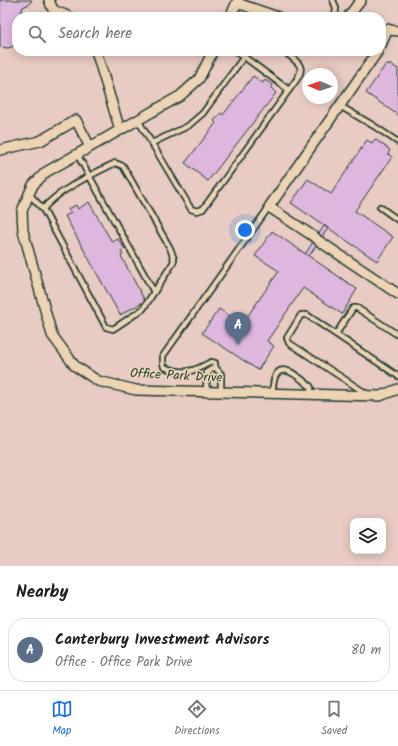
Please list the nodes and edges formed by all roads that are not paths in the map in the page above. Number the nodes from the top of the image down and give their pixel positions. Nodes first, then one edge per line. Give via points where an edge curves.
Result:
1 (49, 0) edge
2 (334, 0) edge
3 (361, 0) edge
4 (238, 1) edge
5 (58, 12) edge
6 (232, 12) edge
7 (266, 12) edge
8 (336, 12) edge
9 (352, 12) edge
10 (386, 29) edge
11 (398, 31) edge
12 (98, 56) edge
13 (210, 56) edge
14 (290, 56) edge
15 (375, 56) edge
16 (244, 57) joint
17 (289, 90) junction
18 (340, 106) junction
19 (138, 120) junction
20 (120, 130) junction
21 (398, 142) edge
22 (152, 143) junction
23 (90, 147) junction
24 (0, 150) edge
25 (77, 154) junction
26 (90, 176) junction
27 (29, 194) junction
28 (269, 207) junction
29 (380, 207) dead end
30 (43, 209) junction
31 (398, 220) edge
32 (154, 292) junction
33 (398, 294) edge
34 (336, 334) junction
35 (398, 335) edge
36 (215, 367) junction
37 (398, 376) edge
38 (398, 388) edge
39 (206, 392) junction
40 (220, 392) junction
41 (272, 394) junction
42 (310, 394) junction
43 (370, 396) junction

1 - 5 street via 53,10
2 - 8 lane
3 - 9 street
4 - 6 street
4 - 7 street
10 - 11 street
12 - 20 street
13 - 19 street, Office Park Drive via 199,79 180,96
14 - 17 lane via 299,62 301,70
15 - 18 street
16 - 17 lane
16 - 22 lane via 203,113 188,126
17 - 22 lane via 203,209 191,209
18 - 21 lane
18 - 28 street
19 - 20 street, Office Park Drive
19 - 22 lane
20 - 23 street, Office Park Drive
23 - 24 street via 76,120 40,141
23 - 25 street, Office Park Drive
25 - 26 lane
25 - 27 street, Office Park Drive via 46,172
26 - 30 lane via 50,200
26 - 32 lane
26 - 32 lane via 115,163 123,166 170,248 173,264
27 - 30 lane
27 - 39 street, Office Park Drive via 22,211 23,231 52,335 75,366 98,381 136,390
28 - 33 street
28 - 36 lane via 164,356 164,367 169,369 190,372 211,362 215,363
29 - 31 lane
30 - 32 lane via 106,327 113,330 143,309
34 - 35 lane via 352,308 357,308
34 - 37 lane
34 - 43 lane via 307,315 301,315 287,338 289,343
36 - 39 lane via 207,372
36 - 40 lane via 221,374
38 - 43 street, Office Park Drive via 380,396
39 - 40 street, Office Park Drive
40 - 41 street, Office Park Drive
41 - 42 street, Office Park Drive
41 - 42 lane via 275,376 284,370 292,371 310,386
42 - 43 street, Office Park Drive

